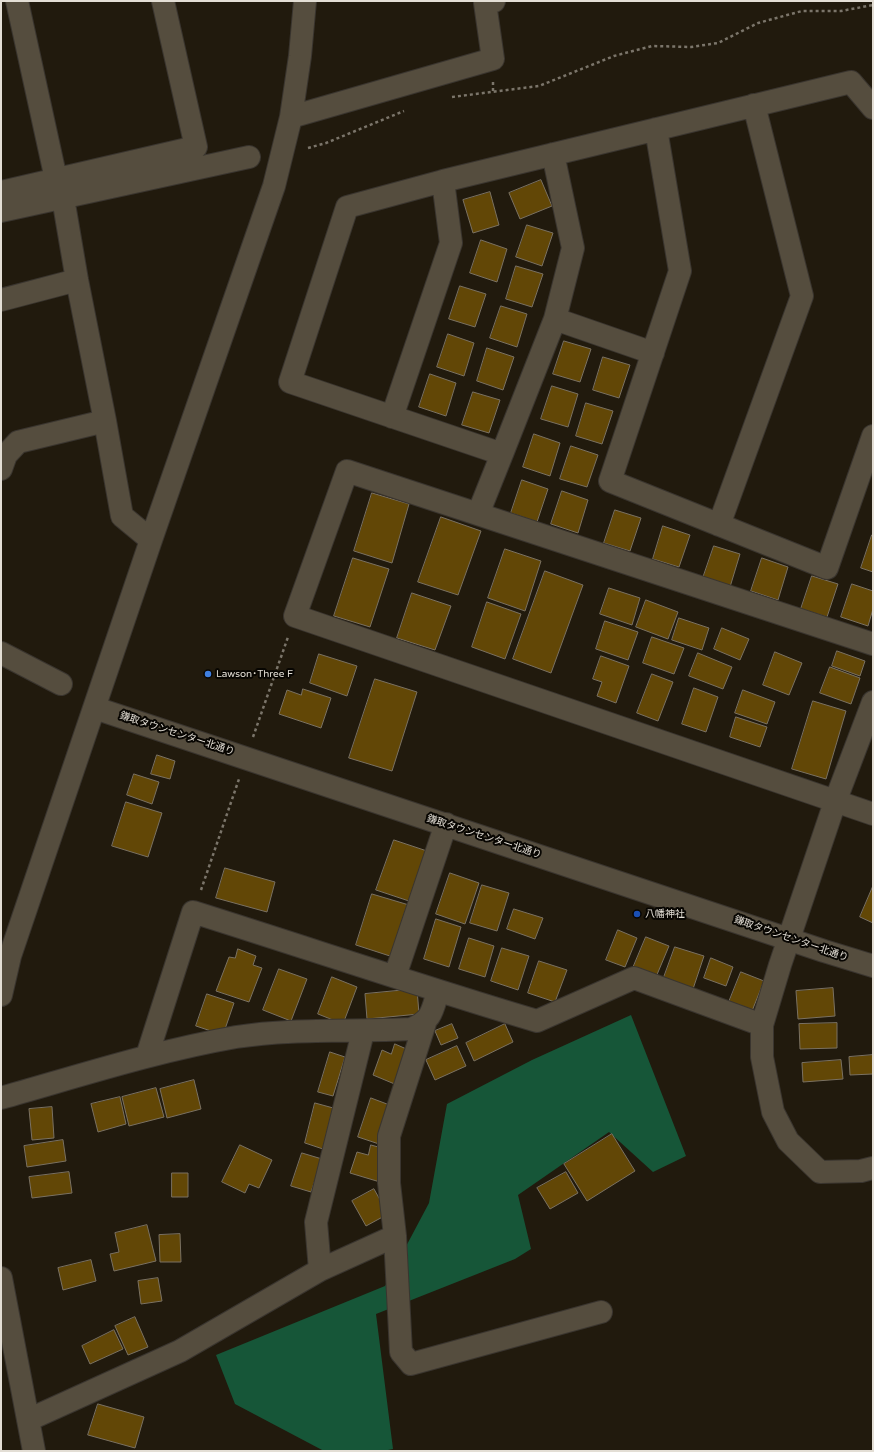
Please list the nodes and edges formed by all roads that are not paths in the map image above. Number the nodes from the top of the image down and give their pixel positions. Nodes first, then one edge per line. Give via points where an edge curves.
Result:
1 (18, 1) edge
2 (164, 1) edge
3 (305, 1) edge
4 (488, 2) edge
5 (754, 105) junction
6 (873, 108) edge
7 (291, 117) junction
8 (656, 129) junction
9 (553, 154) junction
10 (249, 157) dead end
11 (443, 181) junction
12 (59, 188) junction
13 (1, 192) edge
14 (1, 212) edge
15 (77, 280) junction
16 (1, 300) edge
17 (555, 319) junction
18 (653, 353) junction
19 (392, 417) junction
20 (105, 421) junction
21 (873, 436) edge
22 (502, 454) junction
23 (1, 469) edge
24 (478, 514) junction
25 (719, 525) junction
26 (151, 540) junction
27 (873, 644) edge
28 (1, 653) edge
29 (61, 684) dead end
30 (873, 702) edge
31 (95, 708) junction
32 (835, 802) junction
33 (873, 814) edge
34 (446, 824) junction
35 (789, 939) junction
36 (873, 966) edge
37 (395, 976) junction
38 (438, 991) junction
39 (1, 995) edge
40 (425, 1023) junction
41 (762, 1025) junction
42 (363, 1032) junction
43 (147, 1056) junction
44 (1, 1098) edge
45 (873, 1168) edge
46 (395, 1236) junction
47 (320, 1270) junction
48 (1, 1278) edge
49 (601, 1312) dead end
50 (28, 1420) junction
51 (34, 1451) edge

1 - 12 street
2 - 12 street via 196,147
3 - 7 street
4 - 7 street via 493,59
5 - 6 street via 851,82
5 - 8 street
5 - 25 street via 802,296
7 - 26 street via 274,186
8 - 9 street
8 - 18 street via 680,271
9 - 11 street
9 - 17 street via 573,248
10 - 12 street
11 - 19 street via 451,243
11 - 19 street via 347,207 290,382
12 - 13 street
12 - 14 street
12 - 15 street
15 - 16 street
15 - 20 street
17 - 18 street
17 - 22 street
18 - 25 street via 610,481
19 - 22 street
20 - 23 street via 18,442 6,455
20 - 26 street via 122,516
21 - 25 street via 828,568
22 - 24 street
24 - 27 street
24 - 32 street via 347,471 295,616
26 - 31 street
28 - 29 street
30 - 32 street
31 - 34 street, 鎌取タウンセンター北通り
31 - 39 street via 10,956
32 - 33 street
32 - 35 street
34 - 35 street, 鎌取タウンセンター北通り
34 - 37 street
35 - 36 street, 鎌取タウンセンター北通り
35 - 41 street
37 - 38 street
37 - 43 street via 193,912
38 - 40 street via 432,1012
38 - 41 street via 537,1021 634,978
40 - 42 street via 411,1029
40 - 46 street via 389,1136 389,1183
41 - 45 street via 762,1057 773,1112 788,1141 820,1172 861,1171
42 - 43 street via 236,1037
42 - 47 street via 316,1222
43 - 44 street
46 - 47 street
46 - 49 street via 401,1352 411,1364
47 - 50 street via 180,1351
48 - 50 street
50 - 51 street

